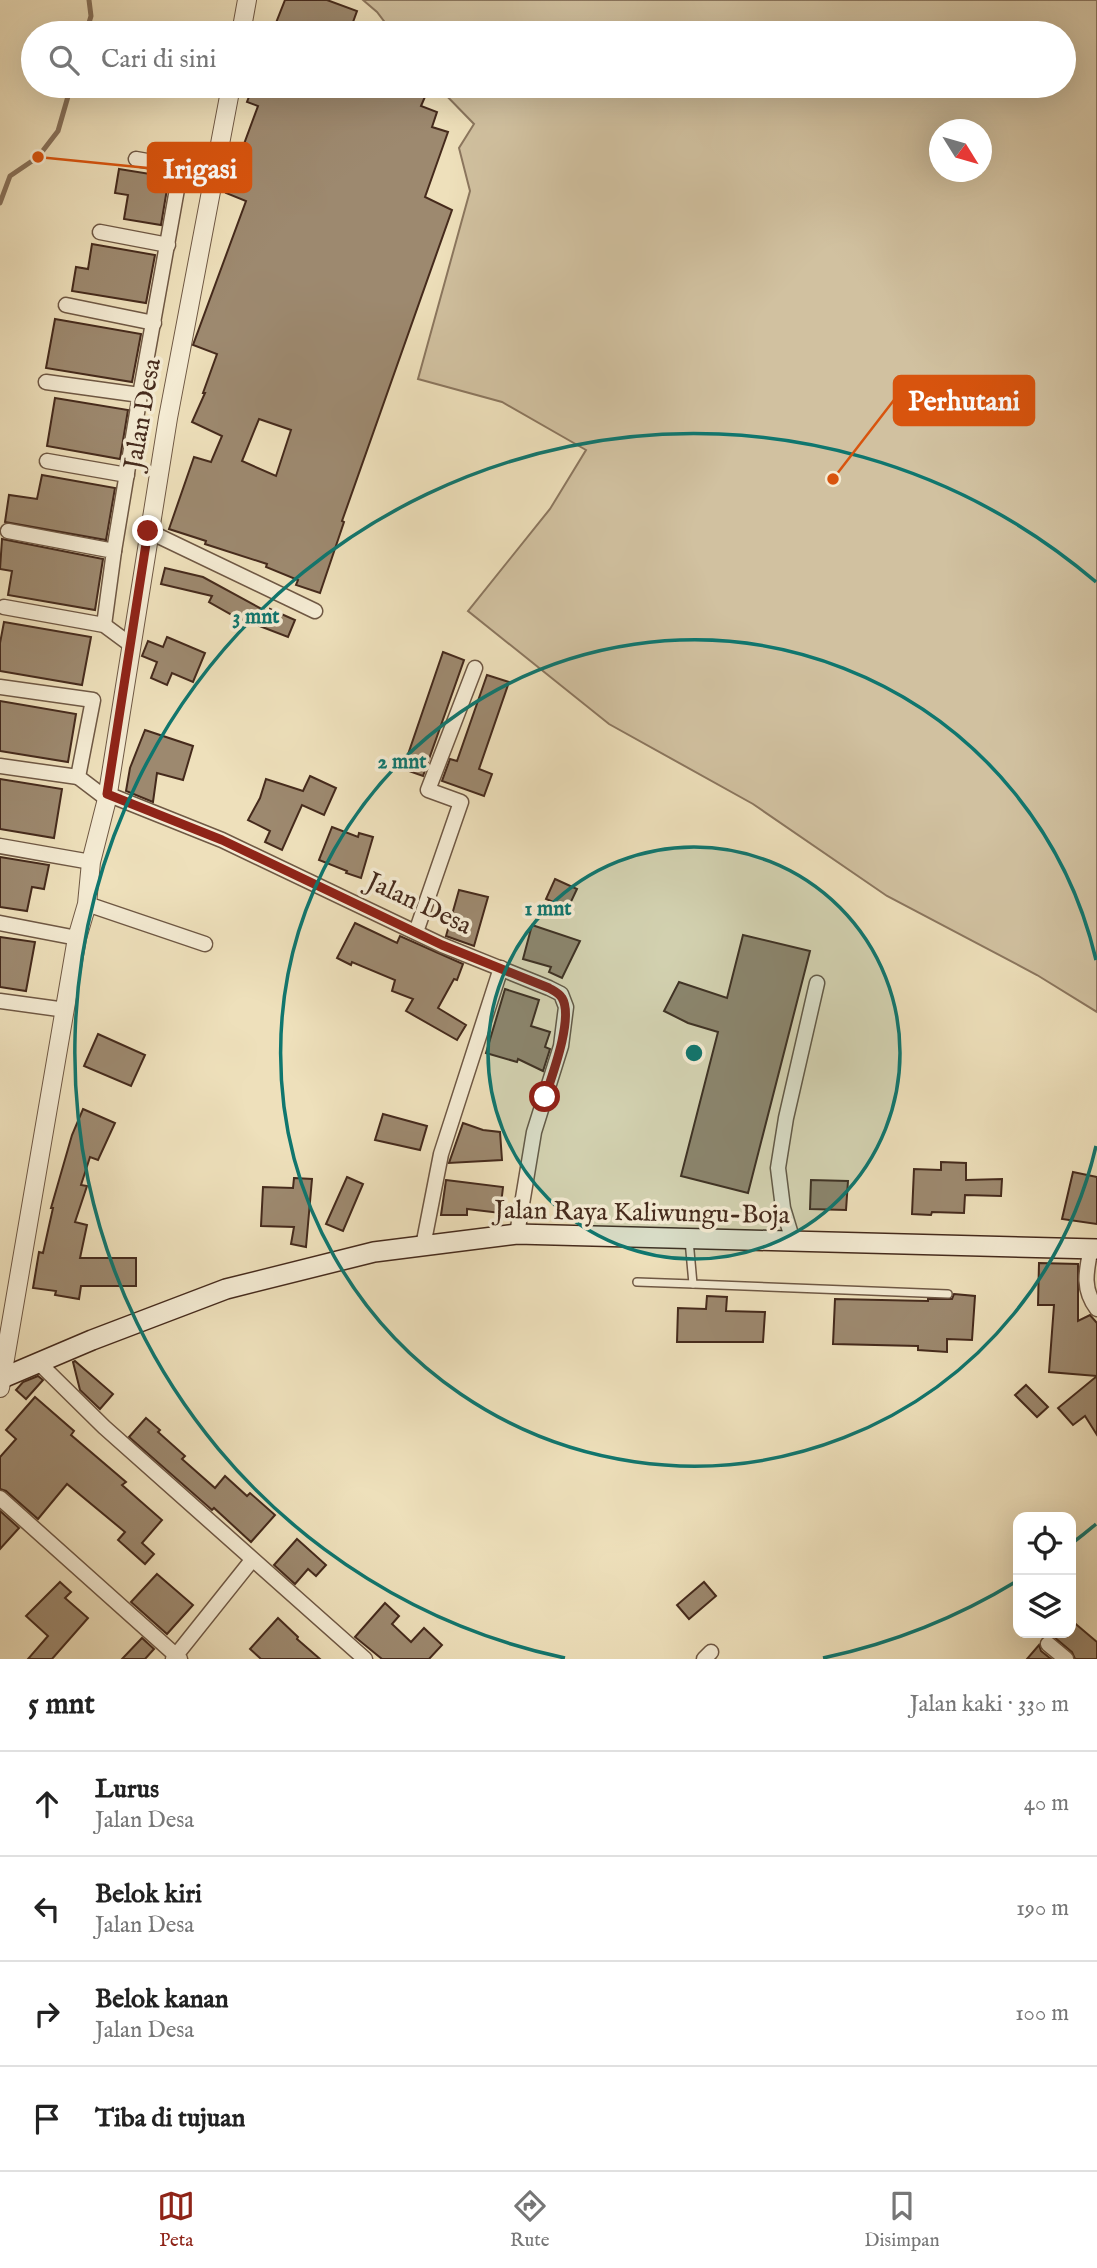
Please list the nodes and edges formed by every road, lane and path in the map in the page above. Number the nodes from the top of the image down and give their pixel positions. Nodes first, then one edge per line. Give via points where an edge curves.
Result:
1 (247, 0) edge
2 (243, 21) edge
3 (229, 98) edge
4 (136, 159) dead end
5 (216, 161) junction
6 (181, 167) junction
7 (100, 232) dead end
8 (168, 245) junction
9 (66, 305) dead end
10 (154, 323) junction
11 (46, 382) dead end
12 (140, 395) junction
13 (47, 461) dead end
14 (127, 475) junction
15 (8, 531) dead end
16 (148, 531) junction
17 (114, 551) junction
18 (4, 607) dead end
19 (315, 611) dead end
20 (104, 625) junction
21 (131, 645) junction
22 (475, 668) dead end
23 (0, 687) edge
24 (0, 766) edge
25 (78, 778) junction
26 (107, 797) junction
27 (0, 846) edge
28 (91, 862) junction
29 (87, 904) junction
30 (0, 923) edge
31 (416, 932) junction
32 (76, 937) junction
33 (205, 944) dead end
34 (501, 968) junction
35 (817, 983) dead end
36 (0, 1001) edge
37 (66, 1010) junction
38 (517, 1234) junction
39 (689, 1239) junction
40 (793, 1241) junction
41 (423, 1245) junction
42 (1094, 1249) edge
43 (636, 1282) dead end
44 (693, 1284) junction
45 (948, 1294) dead end
46 (1097, 1309) edge
47 (38, 1362) junction
48 (1, 1382) edge
49 (0, 1498) edge
50 (252, 1560) junction
51 (1048, 1644) dead end
52 (176, 1658) edge
53 (365, 1659) edge
54 (1066, 1659) edge

1 - 2 street
3 - 5 street, Jalan Desa
4 - 6 street
5 - 6 street via 186,158
5 - 16 street, Jalan Desa
6 - 8 street
7 - 8 street
8 - 10 street
9 - 10 street
10 - 12 street
11 - 12 street
12 - 14 street
13 - 14 street
14 - 17 street
15 - 17 street
16 - 19 street
16 - 21 street, Jalan Desa
17 - 20 street
18 - 20 street
20 - 21 street
21 - 26 street, Jalan Desa
22 - 31 street via 428,790 461,802
23 - 25 street via 93,700
24 - 25 street
25 - 26 street
26 - 28 street, Jalan Desa
26 - 31 street, Jalan Desa via 222,840
27 - 28 street
28 - 29 street, Jalan Desa
29 - 32 street, Jalan Desa
29 - 33 street
30 - 32 street
31 - 34 street, Jalan Desa
32 - 37 street, Jalan Desa
34 - 38 street, Jalan Desa via 561,994 566,1007 561,1046 534,1132
34 - 41 street via 441,1154
35 - 40 street via 778,1168
36 - 37 street
37 - 48 street, Jalan Desa
38 - 39 main road, Jalan Raya Kaliwungu-Boja
38 - 41 main road, Jalan Raya Kaliwungu-Boja
39 - 40 main road, Jalan Raya Kaliwungu-Boja
39 - 44 lane
40 - 42 main road, Jalan Raya Kaliwungu-Boja
41 - 47 main road, Jalan Raya Kaliwungu-Boja via 362,1254 226,1289
42 - 46 street via 1086,1288
43 - 44 lane
44 - 45 lane
47 - 48 main road, Jalan Raya Kaliwungu-Boja
47 - 50 street
49 - 52 street
50 - 52 street
50 - 53 street
51 - 54 street

